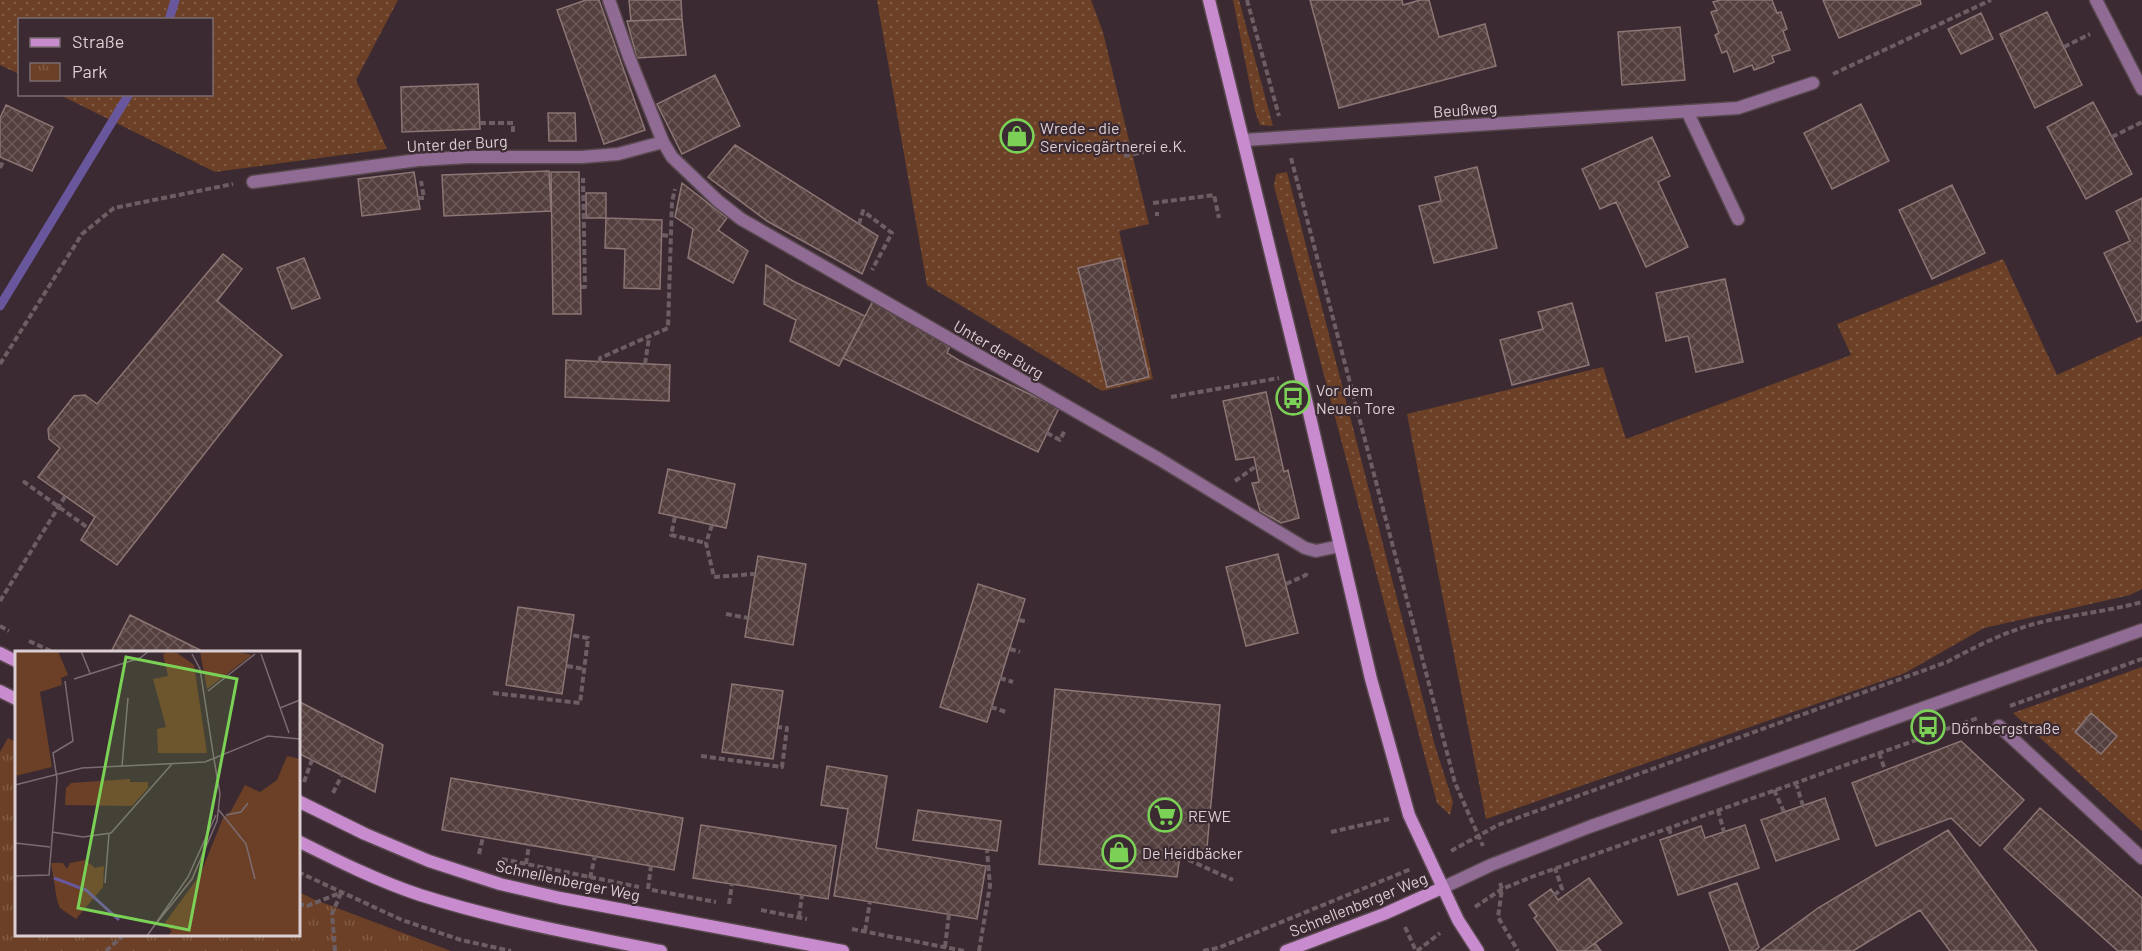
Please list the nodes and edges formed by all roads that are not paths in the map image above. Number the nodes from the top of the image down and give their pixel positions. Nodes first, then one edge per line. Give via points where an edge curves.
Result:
1 (609, 0) edge
2 (1209, 0) edge
3 (2096, 0) edge
4 (1813, 83) road end
5 (2142, 89) edge
6 (1687, 111) junction
7 (1244, 140) junction
8 (663, 142) junction
9 (253, 182) road end
10 (1738, 219) dead end
11 (1340, 546) junction
12 (2142, 630) edge
13 (0, 653) edge
14 (15, 660) edge
15 (0, 691) edge
16 (15, 698) edge
17 (1999, 726) dead end
18 (300, 802) edge
19 (300, 842) edge
20 (2142, 858) edge
21 (1442, 888) junction
22 (661, 951) edge
23 (843, 951) edge
24 (1286, 951) edge
25 (1478, 951) edge

1 - 8 street, Unter der Burg
2 - 7 main road
3 - 5 street
4 - 6 street, Beußweg via 1738,108
6 - 7 street, Beußweg
6 - 10 street
7 - 11 main road
8 - 9 street, Unter der Burg via 618,154 418,160
8 - 11 street, Unter der Burg via 681,168 741,219 1159,459 1305,548 1316,551
11 - 21 main road via 1409,815
12 - 21 street via 1589,827
13 - 14 main road
15 - 16 main road
17 - 20 street
18 - 23 main road, Schnellenberger Weg via 429,861 500,884
19 - 22 main road via 418,894 494,916
21 - 24 main road, Schnellenberger Weg
21 - 25 main road

